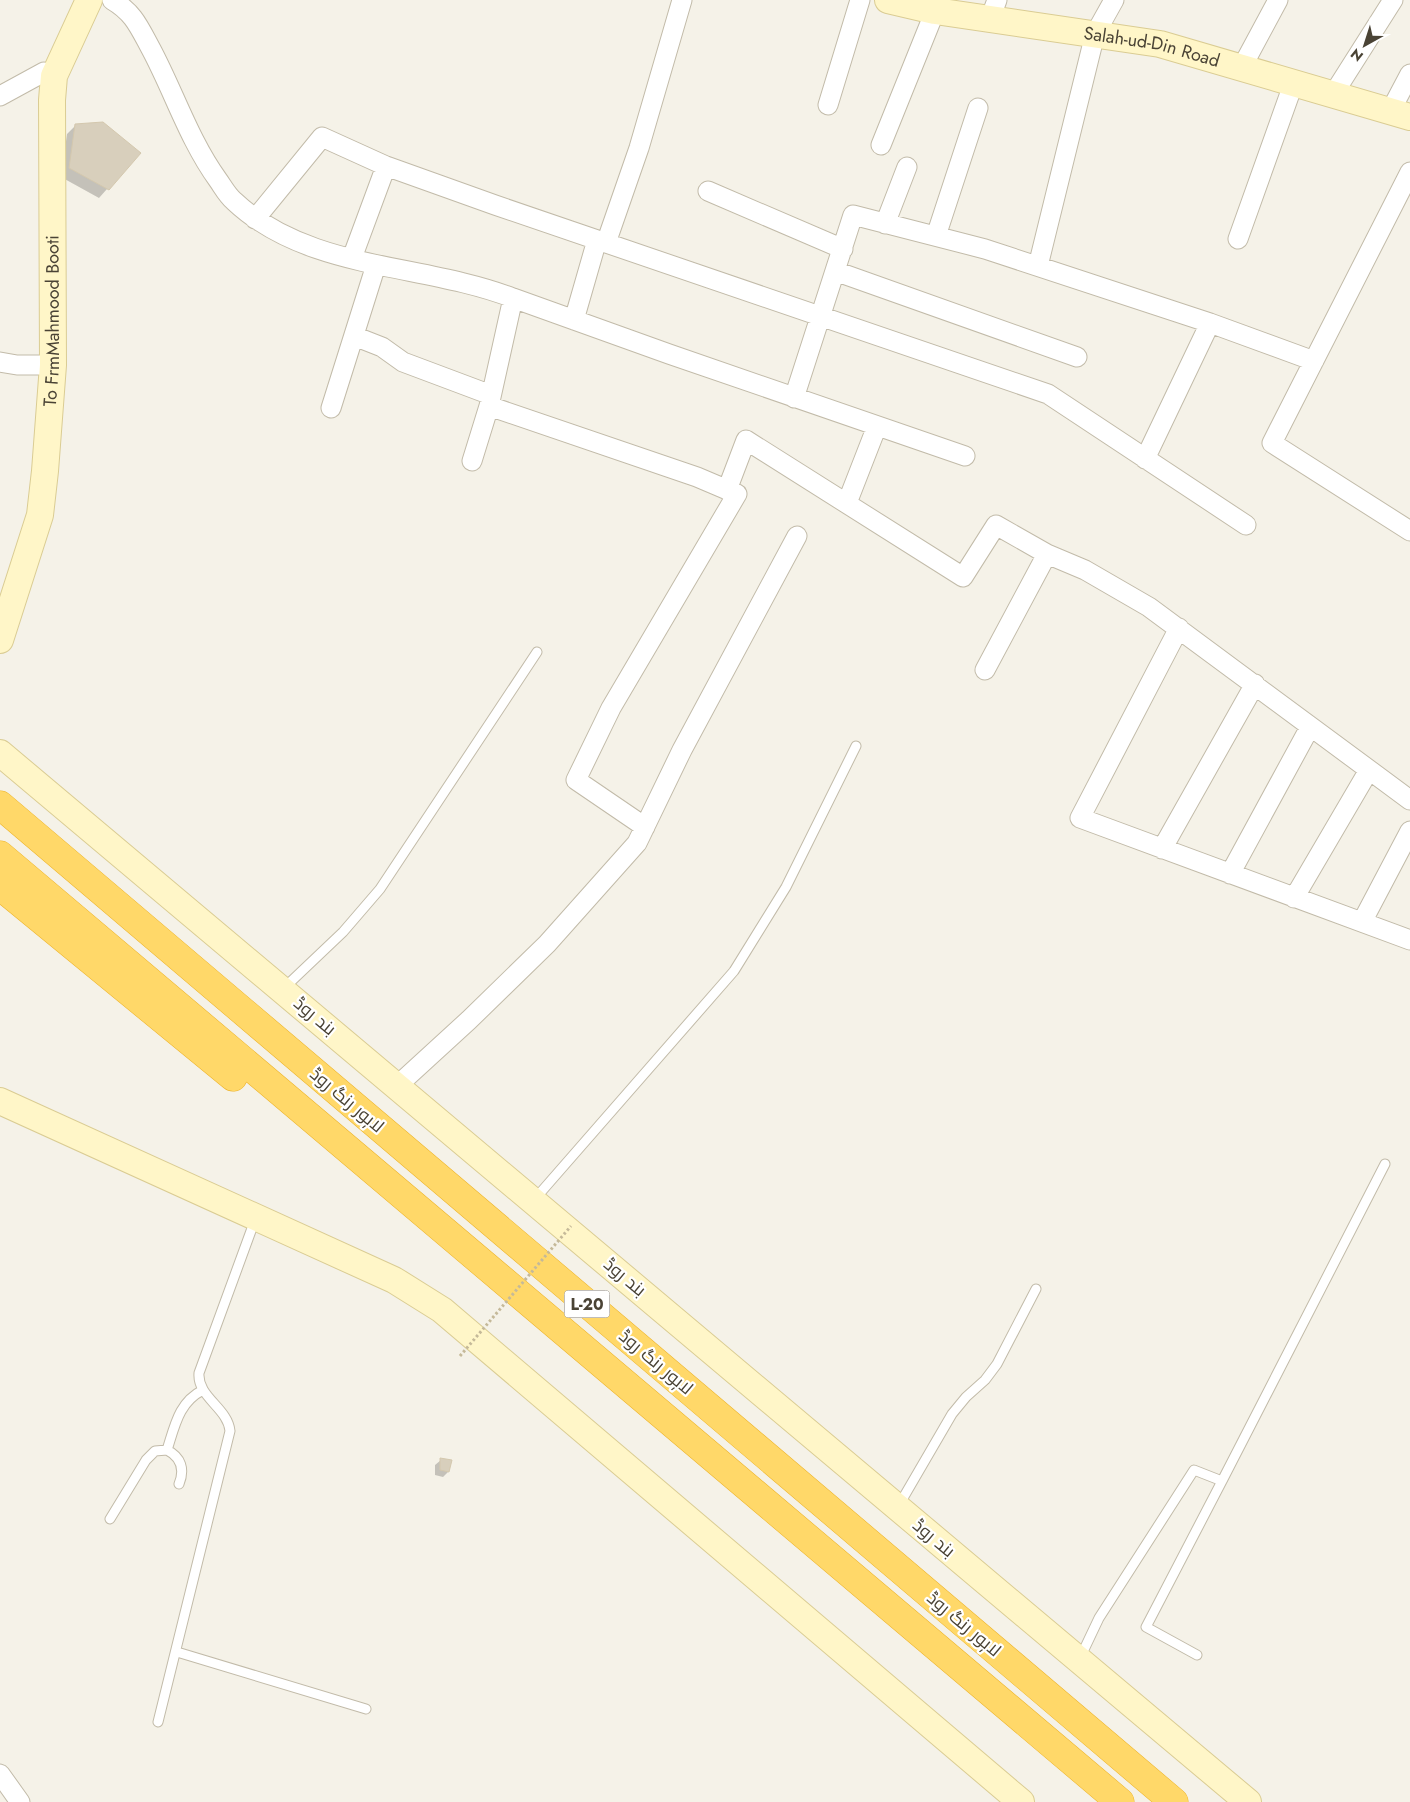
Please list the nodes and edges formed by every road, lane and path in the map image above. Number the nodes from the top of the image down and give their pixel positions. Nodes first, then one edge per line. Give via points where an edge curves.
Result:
1 (89, 0) edge
2 (112, 0) edge
3 (682, 0) edge
4 (860, 0) edge
5 (888, 0) edge
6 (1114, 0) edge
7 (1278, 0) edge
8 (1393, 0) edge
9 (132, 6) edge
10 (993, 9) edge
11 (935, 11) junction
12 (1095, 34) junction
13 (1242, 67) junction
14 (1410, 74) edge
15 (54, 76) junction
16 (1294, 82) junction
17 (1334, 94) junction
18 (0, 96) edge
19 (828, 104) dead end
20 (978, 108) dead end
21 (1401, 113) edge
22 (881, 145) dead end
23 (386, 166) junction
24 (907, 167) dead end
25 (1410, 172) edge
26 (708, 191) dead end
27 (255, 219) junction
28 (885, 224) junction
29 (936, 236) junction
30 (1238, 239) dead end
31 (602, 242) junction
32 (843, 249) junction
33 (352, 258) junction
34 (376, 264) junction
35 (1038, 266) junction
36 (835, 271) junction
37 (513, 298) junction
38 (821, 316) junction
39 (574, 320) junction
40 (1210, 323) junction
41 (354, 336) junction
42 (1077, 357) dead end
43 (1314, 361) junction
44 (0, 362) edge
45 (54, 365) junction
46 (794, 398) junction
47 (490, 400) junction
48 (331, 408) dead end
49 (877, 426) junction
50 (966, 456) dead end
51 (1145, 459) junction
52 (472, 461) dead end
53 (727, 490) junction
54 (847, 503) junction
55 (1246, 525) dead end
56 (1410, 531) edge
57 (797, 536) dead end
58 (1047, 554) junction
59 (1179, 628) junction
60 (0, 640) edge
61 (537, 652) dead end
62 (985, 670) dead end
63 (1254, 684) junction
64 (1310, 727) junction
65 (856, 746) dead end
66 (0, 753) edge
67 (1369, 770) junction
68 (1410, 800) edge
69 (0, 805) edge
70 (645, 827) junction
71 (1410, 831) edge
72 (1162, 849) junction
73 (0, 855) edge
74 (1230, 874) junction
75 (0, 886) edge
76 (1294, 898) junction
77 (1362, 922) junction
78 (1410, 940) edge
79 (283, 989) junction
80 (398, 1085) junction
81 (0, 1101) edge
82 (1385, 1164) dead end
83 (534, 1200) junction
84 (425, 1214) junction
85 (256, 1218) junction
86 (571, 1226) dead end
87 (1036, 1289) dead end
88 (460, 1356) dead end
89 (203, 1390) junction
90 (167, 1450) junction
91 (1222, 1481) junction
92 (179, 1484) dead end
93 (898, 1507) junction
94 (110, 1519) dead end
95 (177, 1652) junction
96 (1197, 1655) dead end
97 (1079, 1660) junction
98 (366, 1708) dead end
99 (158, 1722) dead end
100 (0, 1774) edge
101 (20, 1802) edge
102 (1021, 1802) edge
103 (1120, 1802) edge
104 (1174, 1802) edge
105 (1248, 1802) edge

1 - 15 main road, To FrmMahmood Booti
2 - 9 street
3 - 31 street via 639,148
4 - 19 street
5 - 11 main road, Salah-ud-Din Road
6 - 12 street
7 - 13 street
8 - 17 street
9 - 27 street via 192,138 232,200
10 - 11 main road, Salah-ud-Din Road
10 - 12 main road, Salah-ud-Din Road
11 - 22 street
12 - 13 main road, Salah-ud-Din Road via 1160,44
12 - 35 street
13 - 16 main road, Salah-ud-Din Road
14 - 21 street
15 - 18 street via 44,72
15 - 45 main road, To FrmMahmood Booti
16 - 17 main road, Salah-ud-Din Road
16 - 30 street
17 - 21 main road, Salah-ud-Din Road
20 - 29 street
23 - 27 street via 322,137
23 - 31 street
23 - 33 street
24 - 28 street
25 - 43 street
26 - 32 street
27 - 33 street via 318,248
28 - 29 street
28 - 32 street via 853,215
29 - 35 street
31 - 38 street
31 - 39 street
32 - 36 street
33 - 34 street
34 - 37 street via 486,288
34 - 41 street
35 - 40 street
36 - 38 street
36 - 42 street
37 - 39 street
37 - 47 street
38 - 46 street
38 - 51 street via 1048,394
39 - 46 street
40 - 43 street
40 - 51 street
41 - 47 street via 382,347 403,362
41 - 48 street
43 - 56 street via 1272,443
44 - 45 street
45 - 60 main road, To FrmMahmood Booti via 40,515
46 - 49 street
47 - 52 street
47 - 53 street
49 - 50 street
49 - 54 street
51 - 55 street
53 - 54 street via 746,440
53 - 70 street via 737,494 611,708 576,780
54 - 58 street via 963,577 996,525
57 - 70 street via 682,750
58 - 59 street via 1085,570
58 - 62 street
59 - 63 street
59 - 72 street via 1080,818
61 - 79 lane via 380,889 343,932
63 - 64 street
63 - 72 street
64 - 67 street
64 - 74 street
65 - 83 lane via 786,887 734,971
66 - 79 main road, بند روڈ
67 - 68 street
67 - 76 street
69 - 104 highway, لاہور رنگ روڈ / L-20
70 - 80 street via 613,872 547,944
71 - 77 street
72 - 74 street
73 - 84 highway, لاہور رنگ روڈ / L-20
74 - 76 street
75 - 84 highway via 318,1146
76 - 77 street
77 - 78 street
79 - 80 main road, بند روڈ
80 - 83 main road, بند روڈ
81 - 85 main road
82 - 91 lane
83 - 93 main road, بند روڈ
84 - 103 highway, لاہور رنگ روڈ / L-20
85 - 89 lane via 199,1373 198,1381
85 - 102 main road via 394,1280 442,1310
86 - 88 path, bridge
87 - 93 lane via 996,1364 952,1414
89 - 90 lane via 182,1406
89 - 95 lane via 226,1419 230,1431
90 - 92 lane via 181,1465 183,1474
90 - 94 lane via 155,1451 146,1460
91 - 96 lane via 1146,1627
91 - 97 lane via 1194,1470 1099,1618
93 - 97 main road, بند روڈ
95 - 98 lane
95 - 99 lane
97 - 105 main road, بند روڈ
100 - 101 street

